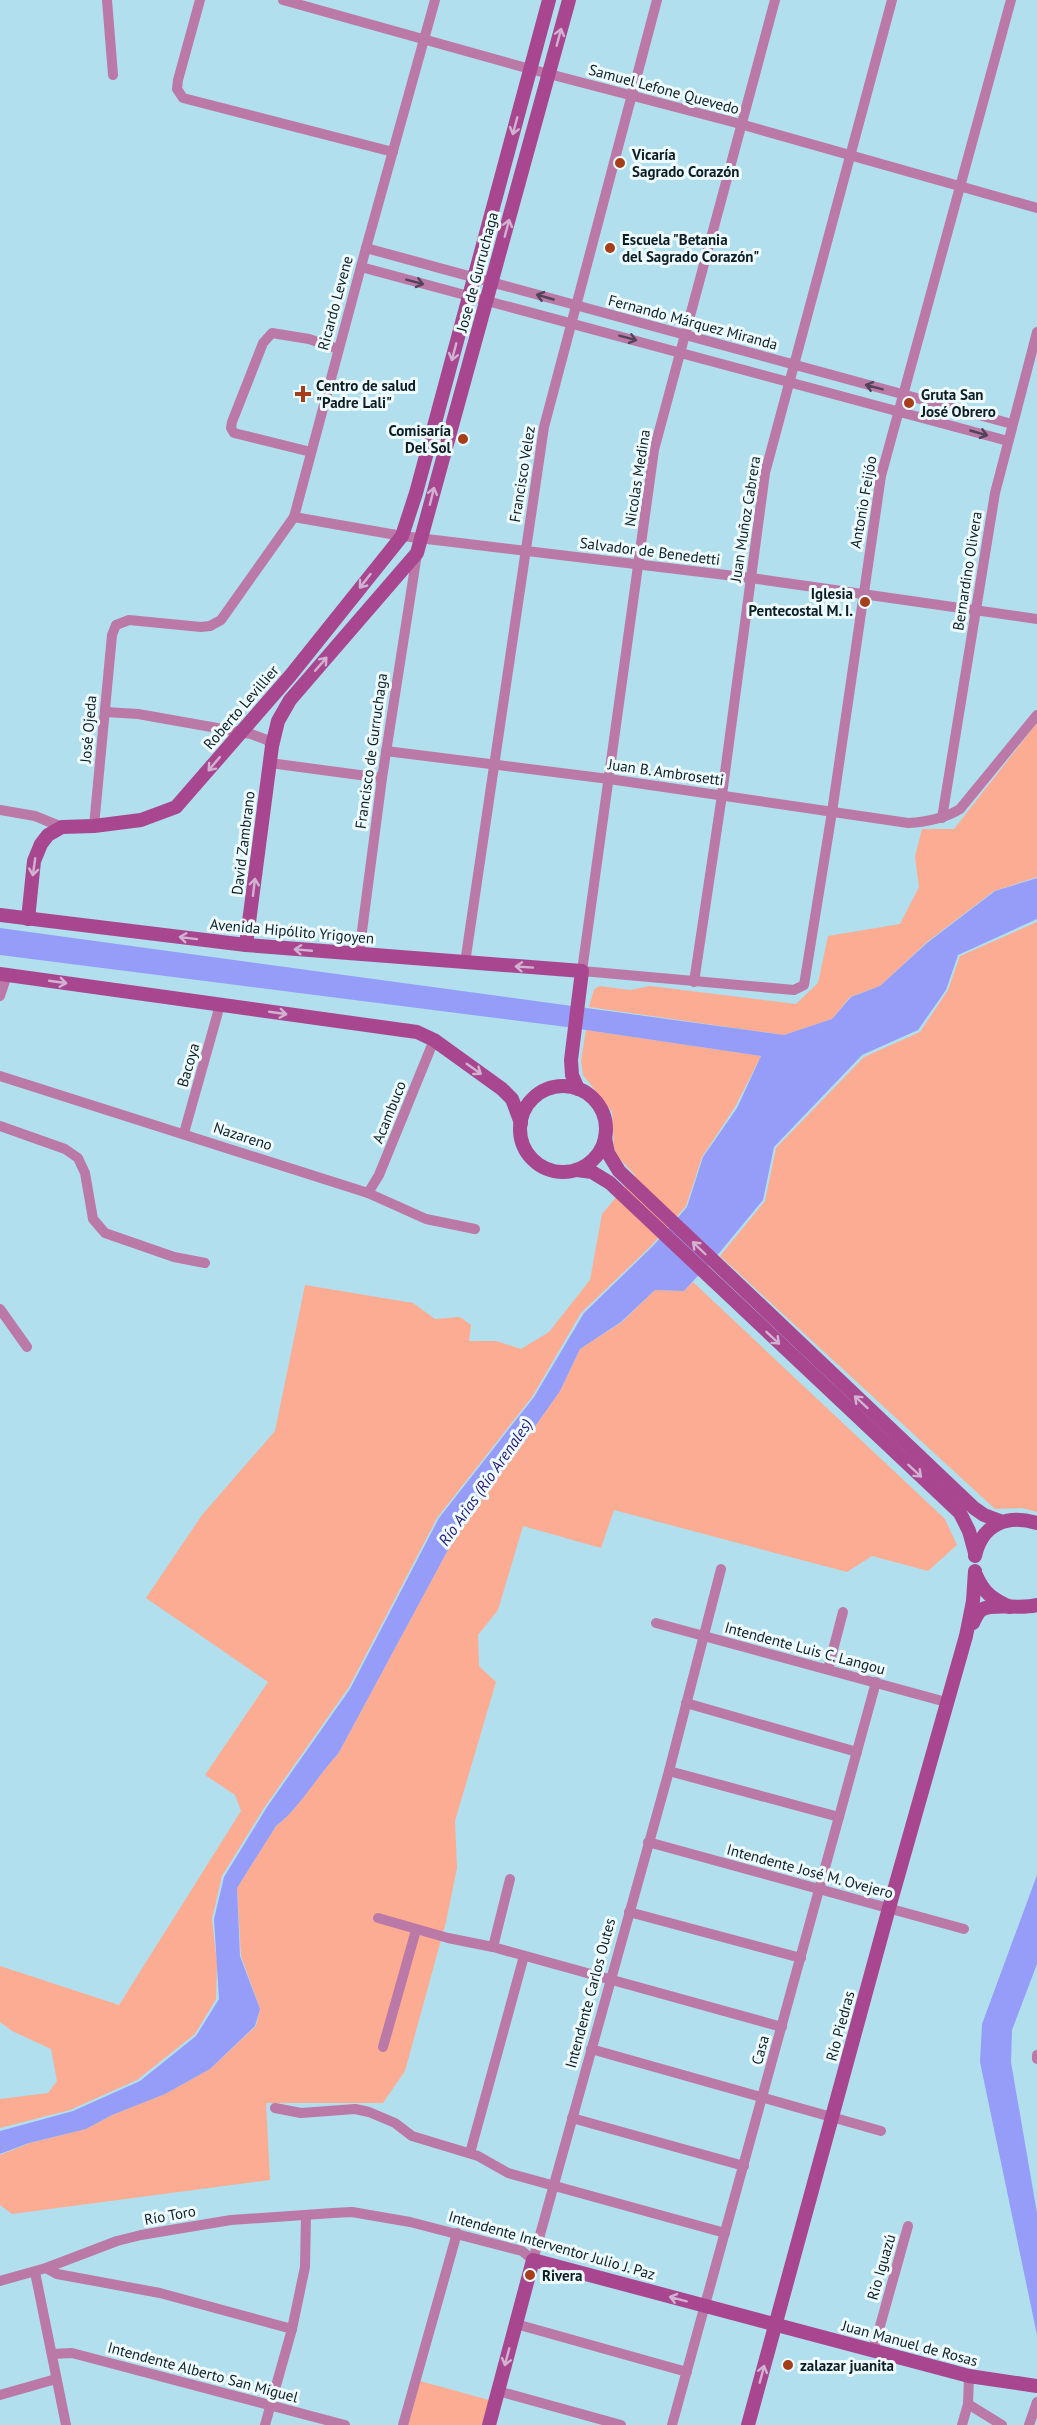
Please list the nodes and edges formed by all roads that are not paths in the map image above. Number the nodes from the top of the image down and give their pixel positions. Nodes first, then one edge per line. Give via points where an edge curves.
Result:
1 (107, 0) edge
2 (200, 0) edge
3 (283, 0) edge
4 (435, 0) edge
5 (549, 0) edge
6 (569, 0) edge
7 (657, 0) edge
8 (775, 0) edge
9 (892, 0) edge
10 (1011, 0) edge
11 (316, 4) edge
12 (424, 40) junction
13 (530, 69) junction
14 (548, 74) junction
15 (114, 75) dead end
16 (631, 96) junction
17 (741, 125) junction
18 (393, 152) junction
19 (851, 155) junction
20 (960, 185) junction
21 (1037, 208) edge
22 (366, 248) junction
23 (361, 267) junction
24 (474, 277) junction
25 (492, 282) junction
26 (469, 296) junction
27 (487, 301) junction
28 (576, 306) junction
29 (572, 323) junction
30 (1037, 332) edge
31 (686, 336) junction
32 (338, 349) junction
33 (681, 352) junction
34 (794, 366) junction
35 (789, 382) junction
36 (904, 395) junction
37 (899, 411) junction
38 (1012, 424) junction
39 (1008, 441) junction
40 (310, 452) junction
41 (294, 517) junction
42 (402, 536) junction
43 (422, 538) junction
44 (525, 550) junction
45 (417, 553) junction
46 (639, 564) junction
47 (751, 578) junction
48 (863, 595) junction
49 (976, 612) junction
50 (1037, 620) edge
51 (112, 635) joint
52 (105, 712) junction
53 (1037, 715) edge
54 (241, 732) junction
55 (272, 746) junction
56 (386, 751) junction
57 (270, 763) junction
58 (496, 766) junction
59 (382, 778) junction
60 (609, 779) junction
61 (722, 795) junction
62 (0, 810) edge
63 (832, 812) junction
64 (942, 818) junction
65 (94, 826) junction
66 (62, 827) junction
67 (0, 915) edge
68 (28, 919) junction
69 (246, 945) junction
70 (359, 954) junction
71 (465, 963) junction
72 (582, 971) junction
73 (3, 975) edge
74 (694, 982) junction
75 (0, 996) edge
76 (220, 1005) junction
77 (434, 1040) junction
78 (572, 1053) junction
79 (0, 1076) edge
80 (551, 1088) junction
81 (578, 1089) junction
82 (521, 1123) junction
83 (0, 1126) edge
84 (184, 1133) junction
85 (605, 1138) junction
86 (577, 1170) junction
87 (368, 1193) junction
88 (475, 1229) dead end
89 (205, 1263) dead end
90 (0, 1309) edge
91 (27, 1347) dead end
92 (1000, 1521) junction
93 (1037, 1523) edge
94 (975, 1553) junction
95 (722, 1569) dead end
96 (975, 1571) junction
97 (1037, 1605) edge
98 (1010, 1607) junction
99 (843, 1612) dead end
100 (656, 1623) dead end
101 (704, 1636) junction
102 (966, 1636) junction
103 (828, 1669) junction
104 (876, 1682) junction
105 (686, 1702) junction
106 (946, 1702) junction
107 (857, 1752) junction
108 (669, 1771) junction
109 (839, 1817) junction
110 (648, 1842) junction
111 (510, 1879) dead end
112 (820, 1889) junction
113 (889, 1908) junction
114 (629, 1912) junction
115 (378, 1918) dead end
116 (964, 1929) dead end
117 (416, 1930) junction
118 (493, 1947) junction
119 (524, 1956) junction
120 (801, 1958) junction
121 (610, 1979) junction
122 (782, 2026) junction
123 (383, 2047) dead end
124 (591, 2049) junction
125 (763, 2097) junction
126 (275, 2108) dead end
127 (833, 2117) junction
128 (572, 2118) junction
129 (881, 2131) dead end
130 (470, 2153) junction
131 (744, 2166) junction
132 (554, 2186) junction
133 (352, 2212) joint
134 (306, 2215) junction
135 (908, 2226) dead end
136 (457, 2233) junction
137 (725, 2233) junction
138 (533, 2260) junction
139 (46, 2268) junction
140 (35, 2272) junction
141 (0, 2281) edge
142 (705, 2306) junction
143 (776, 2323) junction
144 (516, 2324) junction
145 (292, 2329) junction
146 (873, 2351) junction
147 (52, 2354) junction
148 (687, 2372) junction
149 (969, 2376) junction
150 (56, 2379) junction
151 (1037, 2386) edge
152 (498, 2391) junction
153 (0, 2394) edge
154 (1037, 2402) edge
155 (272, 2404) junction
156 (968, 2404) junction
157 (66, 2425) edge
158 (266, 2425) edge
159 (343, 2425) edge
160 (403, 2425) edge
161 (489, 2425) edge
162 (621, 2425) edge
163 (672, 2425) edge
164 (748, 2425) edge
165 (962, 2425) edge
166 (1002, 2425) edge
167 (1029, 2425) edge

1 - 15 street
2 - 18 street via 177,89 183,98
3 - 11 street, Samuel Lefone Quevedo
4 - 12 street, Ricardo Levene
5 - 13 street, Jose de Gurruchaga
14 -> 6 street, Jose de Gurruchaga
7 - 16 street, Francisco Velez
8 - 17 street, Nicolas Medina
9 - 19 street, Juan Muñoz Cabrera
10 - 20 street, Antonio Feijóo
11 - 12 street, Samuel Lefone Quevedo
12 - 13 street, Samuel Lefone Quevedo
12 - 18 street, Ricardo Levene
13 - 14 street, Samuel Lefone Quevedo
13 -> 24 street, Jose de Gurruchaga
14 - 16 street, Samuel Lefone Quevedo
25 -> 14 street, Jose de Gurruchaga
16 - 17 street, Samuel Lefone Quevedo
16 - 28 street, Francisco Velez
17 - 19 street, Samuel Lefone Quevedo
17 - 31 street, Nicolas Medina
18 - 22 street, Ricardo Levene
19 - 20 street, Samuel Lefone Quevedo
19 - 34 street, Juan Muñoz Cabrera
20 - 21 street, Samuel Lefone Quevedo
20 - 36 street, Antonio Feijóo
22 - 23 street, Ricardo Levene
22 - 24 street, Fernando Márquez Miranda
23 -> 26 street
23 - 32 street, Ricardo Levene
24 - 25 street, Fernando Márquez Miranda
24 - 26 street, Jose de Gurruchaga
25 - 27 street, Jose de Gurruchaga
28 -> 25 street, Fernando Márquez Miranda
26 - 27 street
26 -> 42 street, Jose de Gurruchaga
27 - 29 street
43 -> 27 street, Jose de Gurruchaga
28 - 29 street, Francisco Velez
28 - 31 street, Fernando Márquez Miranda
29 -> 33 street
29 - 44 street, Francisco Velez via 544,427
30 - 38 street, Bernardino Olivera
31 - 33 street, Nicolas Medina
31 - 34 street, Fernando Márquez Miranda
32 - 40 street, Ricardo Levene
32 - 40 street via 272,333 263,343 232,422 234,433
33 - 35 street
33 - 46 street, Nicolas Medina via 654,450
34 - 35 street, Juan Muñoz Cabrera
36 -> 34 street, Fernando Márquez Miranda
35 - 37 street
35 - 47 street, Juan Muñoz Cabrera via 765,473
36 - 37 street, Antonio Feijóo
36 - 38 street, Fernando Márquez Miranda
37 -> 39 street
37 - 48 street, Antonio Feijóo via 881,476
38 - 39 street, Bernardino Olivera
39 - 49 street, Bernardino Olivera via 995,493
40 - 41 street, Ricardo Levene
41 - 42 street, Salvador de Benedetti
41 - 51 street, Ricardo Levene via 221,620 201,627 129,620 116,625
42 - 43 street, Salvador de Benedetti
42 -> 54 street, Roberto Levillier
43 - 44 street, Salvador de Benedetti
43 - 45 street, Jose de Gurruchaga
44 - 46 street, Salvador de Benedetti
44 - 58 street, Francisco Velez
55 -> 45 street, David Zambrano via 283,709
45 - 56 street, Francisco de Gurruchaga
46 - 47 street, Salvador de Benedetti
46 - 60 street, Nicolas Medina
47 - 48 street, Salvador de Benedetti
47 - 61 street, Juan Muñoz Cabrera
48 - 49 street, Salvador de Benedetti
48 - 63 street, Antonio Feijóo
49 - 50 street, Salvador de Benedetti
49 - 64 street, Bernardino Olivera
51 - 52 street, José Ojeda
52 - 54 street
52 - 65 street, José Ojeda
53 - 64 street via 960,809
54 - 55 street via 260,736
54 -> 65 street, Roberto Levillier via 176,807 141,820
55 - 57 street, David Zambrano
56 - 58 street, Juan B. Ambrosetti
56 - 59 street, Francisco de Gurruchaga
57 - 59 street
69 -> 57 street, David Zambrano
58 - 60 street, Juan B. Ambrosetti
58 - 71 street, Francisco Velez
59 - 70 street, Francisco de Gurruchaga
60 - 61 street, Juan B. Ambrosetti
60 - 72 street, Nicolas Medina
61 - 63 street, Juan B. Ambrosetti
61 - 74 street, Juan Muñoz Cabrera
62 - 66 street via 35,816
63 - 64 street, Juan B. Ambrosetti via 908,823
63 - 74 street, Antonio Feijóo via 804,985 794,990
65 - 66 street, Roberto Levillier
66 -> 68 street via 48,836 37,852
67 - 68 street, Avenida Hipólito Yrigoyen
69 -> 68 street, Avenida Hipólito Yrigoyen
70 -> 69 street, Avenida Hipólito Yrigoyen
70 - 71 street, Avenida Hipólito Yrigoyen
72 -> 71 street, Avenida Hipólito Yrigoyen
72 - 74 street
72 - 78 street
73 - 75 street
73 -> 76 street
76 -> 77 street via 404,1029
76 - 84 street, Bacoya
77 -> 82 street via 508,1094
77 - 87 street, Acambuco
78 - 80 street
78 - 81 street via 572,1075
79 - 84 street, Nazareno
80 - 81 street
80 - 82 street via 528,1105
81 - 85 street via 601,1109
82 - 86 street via 524,1148 531,1158 541,1166 564,1172
83 - 89 street via 65,1149 78,1158 85,1173 93,1218 105,1233 174,1257
84 - 87 street, Nazareno
85 - 86 street via 595,1158
92 -> 85 street via 974,1508 619,1171 608,1153
86 -> 94 street via 592,1172 610,1183 960,1513
87 - 88 street, Nazareno via 426,1218
90 - 91 street
92 - 93 street
92 - 94 street via 986,1532
94 - 96 street
95 - 101 street, Intendente Carlos Outes
96 - 98 street via 988,1595
96 - 102 street
97 - 98 street
98 - 102 street via 980,1610
99 - 103 street
100 - 101 street, Intendente Luis C. Langou
101 - 103 street, Intendente Luis C. Langou
101 - 105 street, Intendente Carlos Outes
102 - 106 street, Río Piedras
103 - 104 street, Intendente Luis C. Langou
104 - 106 street, Intendente Luis C. Langou
104 - 107 street, Casa
105 - 107 street
105 - 108 street, Intendente Carlos Outes
106 - 113 street, Río Piedras
107 - 109 street, Casa
108 - 109 street
108 - 110 street, Intendente Carlos Outes
109 - 112 street, Casa
110 - 112 street, Intendente José M. Ovejero
110 - 114 street, Intendente Carlos Outes
111 - 118 street
112 - 113 street, Intendente José M. Ovejero
112 - 120 street, Casa
113 - 116 street, Intendente José M. Ovejero
113 - 127 street, Río Piedras
114 - 120 street
114 - 121 street, Intendente Carlos Outes
115 - 117 street
117 - 118 street
117 - 123 street
118 - 119 street
119 - 121 street
119 - 130 street
120 - 122 street, Casa
121 - 122 street
121 - 124 street, Intendente Carlos Outes
122 - 125 street, Casa
124 - 125 street
124 - 128 street, Intendente Carlos Outes
125 - 127 street
125 - 131 street, Casa
126 - 130 street via 301,2113 355,2109 369,2112 418,2138
127 - 129 street
127 - 143 street, Río Piedras
128 - 131 street
128 - 132 street, Intendente Carlos Outes
130 - 132 street via 508,2173
131 - 137 street, Casa
132 - 137 street
132 - 138 street, Intendente Carlos Outes
133 - 134 street, Río Toro
133 - 136 street, Intendente Interventor Julio J. Paz
134 - 139 street, Río Toro via 231,2220 141,2235
134 - 145 street via 306,2267
135 - 146 street, Rio Iguazú
136 - 138 street, Intendente Interventor Julio J. Paz via 522,2252
136 - 160 street
137 - 142 street, Casa
142 -> 138 street, Intendente Interventor Julio J. Paz
138 - 144 street, Intendente Carlos Outes
139 - 140 street, Río Toro
139 - 145 street via 57,2274 160,2293
140 - 141 street, Río Toro
140 - 147 street
142 - 143 street, Intendente Interventor Julio J. Paz
142 - 148 street, Casa
143 - 146 street, Juan Manuel de Rosas
164 -> 143 street, Río Piedras
144 - 148 street
144 -> 152 street, Intendente Carlos Outes
145 - 155 street
146 - 149 street, Juan Manuel de Rosas
147 - 150 street
147 - 155 street, Intendente Alberto San Miguel via 72,2354
148 - 163 street, Casa
149 - 151 street, Juan Manuel de Rosas
149 - 156 street
150 - 153 street
150 - 157 street
152 - 161 street, Intendente Carlos Outes
152 - 162 street
154 - 167 street
155 - 158 street
155 - 159 street, Intendente Alberto San Miguel
156 - 165 street
156 - 166 street

